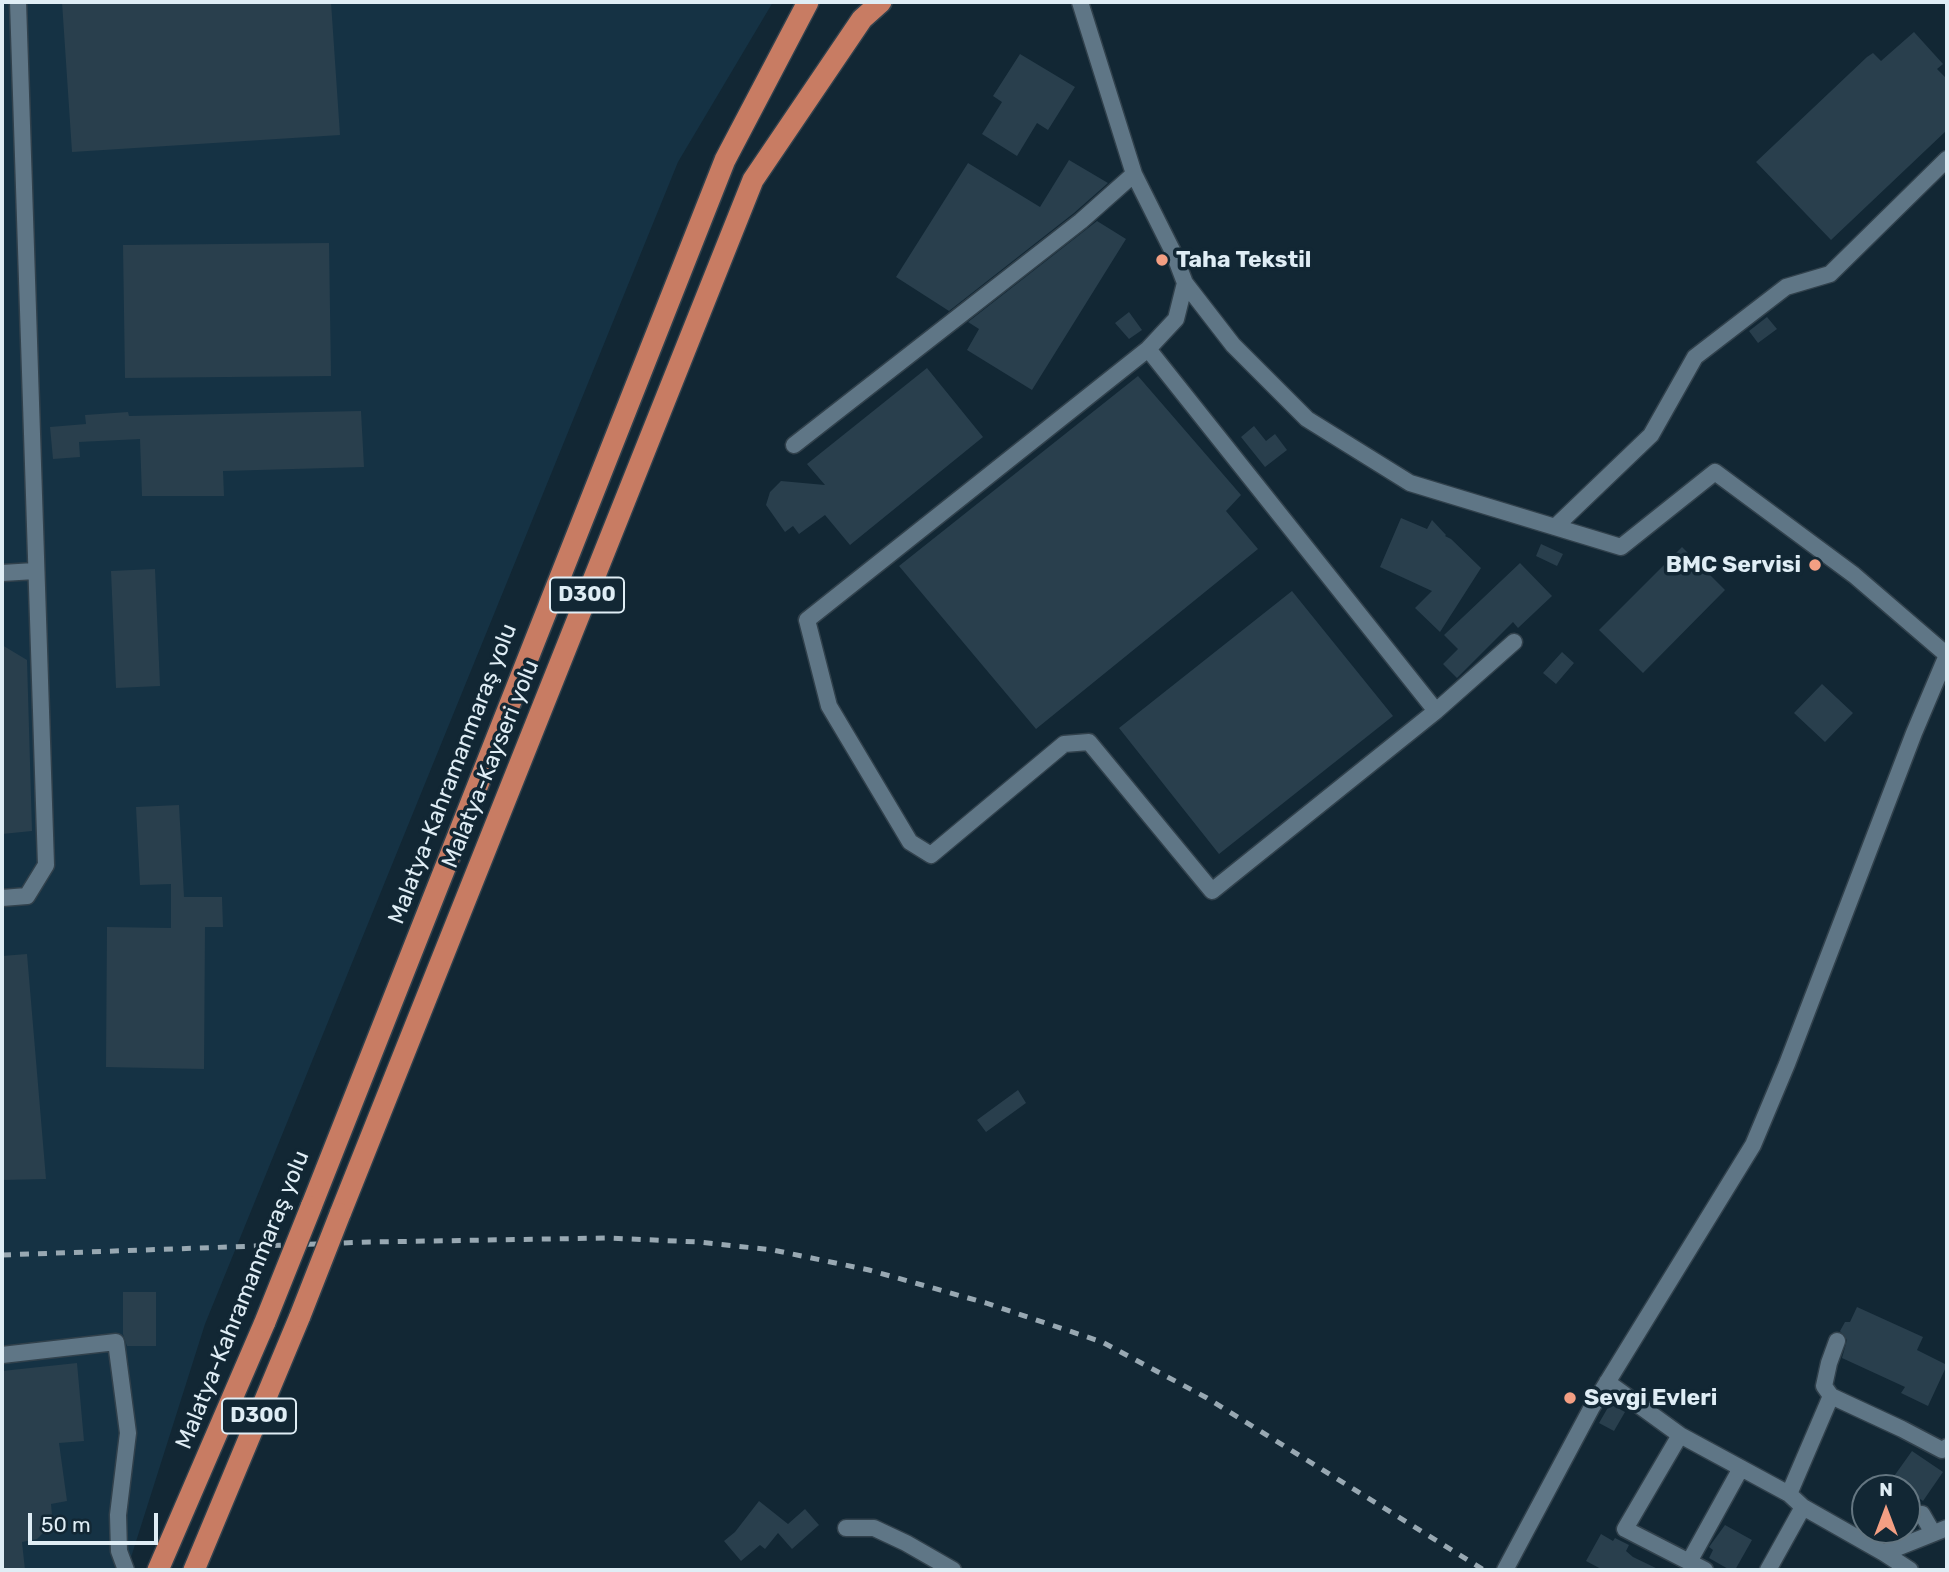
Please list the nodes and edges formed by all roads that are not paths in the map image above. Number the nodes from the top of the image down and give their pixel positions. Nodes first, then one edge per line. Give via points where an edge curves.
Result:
1 (18, 2) edge
2 (808, 2) edge
3 (881, 2) edge
4 (1080, 2) edge
5 (1947, 159) edge
6 (1134, 174) junction
7 (1185, 283) junction
8 (1148, 349) junction
9 (794, 445) dead end
10 (1555, 527) junction
11 (35, 571) junction
12 (2, 573) edge
13 (1514, 642) dead end
14 (1436, 711) junction
15 (2, 898) edge
16 (1838, 1341) dead end
17 (2, 1355) edge
18 (1606, 1382) junction
19 (1831, 1396) junction
20 (1680, 1435) junction
21 (1947, 1447) edge
22 (1741, 1468) junction
23 (1788, 1494) junction
24 (1803, 1507) junction
25 (1923, 1514) dead end
26 (846, 1528) dead end
27 (1940, 1530) edge
28 (1884, 1553) junction
29 (1689, 1562) junction
30 (1506, 1568) edge
31 (126, 1570) edge
32 (158, 1570) edge
33 (194, 1570) edge
34 (953, 1570) edge
35 (1704, 1570) edge
36 (1768, 1570) edge
37 (1910, 1570) edge

1 - 11 street
2 - 32 highway, Malatya-Kahramanmaraş yolu / D300, bridge via 725,160 265,1322
3 - 33 highway, Malatya-Kayseri yolu / D300, bridge via 862,19 753,180 300,1316
4 - 6 street
5 - 10 street via 1830,274 1786,287 1695,357 1651,435
6 - 7 street
6 - 9 street via 1081,221
7 - 8 street via 1176,319
7 - 10 street via 1233,345 1307,419 1410,483
8 - 14 street
8 - 14 street via 807,620 829,706 911,842 931,855 1063,744 1090,742 1212,891
10 - 18 street via 1621,547 1715,472 1854,575 1947,655 1753,1145
11 - 12 street
11 - 15 street via 46,865 27,896
13 - 14 street
16 - 19 street via 1824,1386
17 - 31 street via 116,1342 128,1433 118,1515 119,1551
18 - 20 street
18 - 30 street
19 - 21 street via 1942,1450
19 - 23 street
20 - 22 street
20 - 29 street via 1625,1529
22 - 23 street
22 - 29 street
23 - 24 street
24 - 28 street
24 - 36 street
25 - 27 street
26 - 34 street via 874,1528
27 - 28 street
28 - 37 street
29 - 35 street

